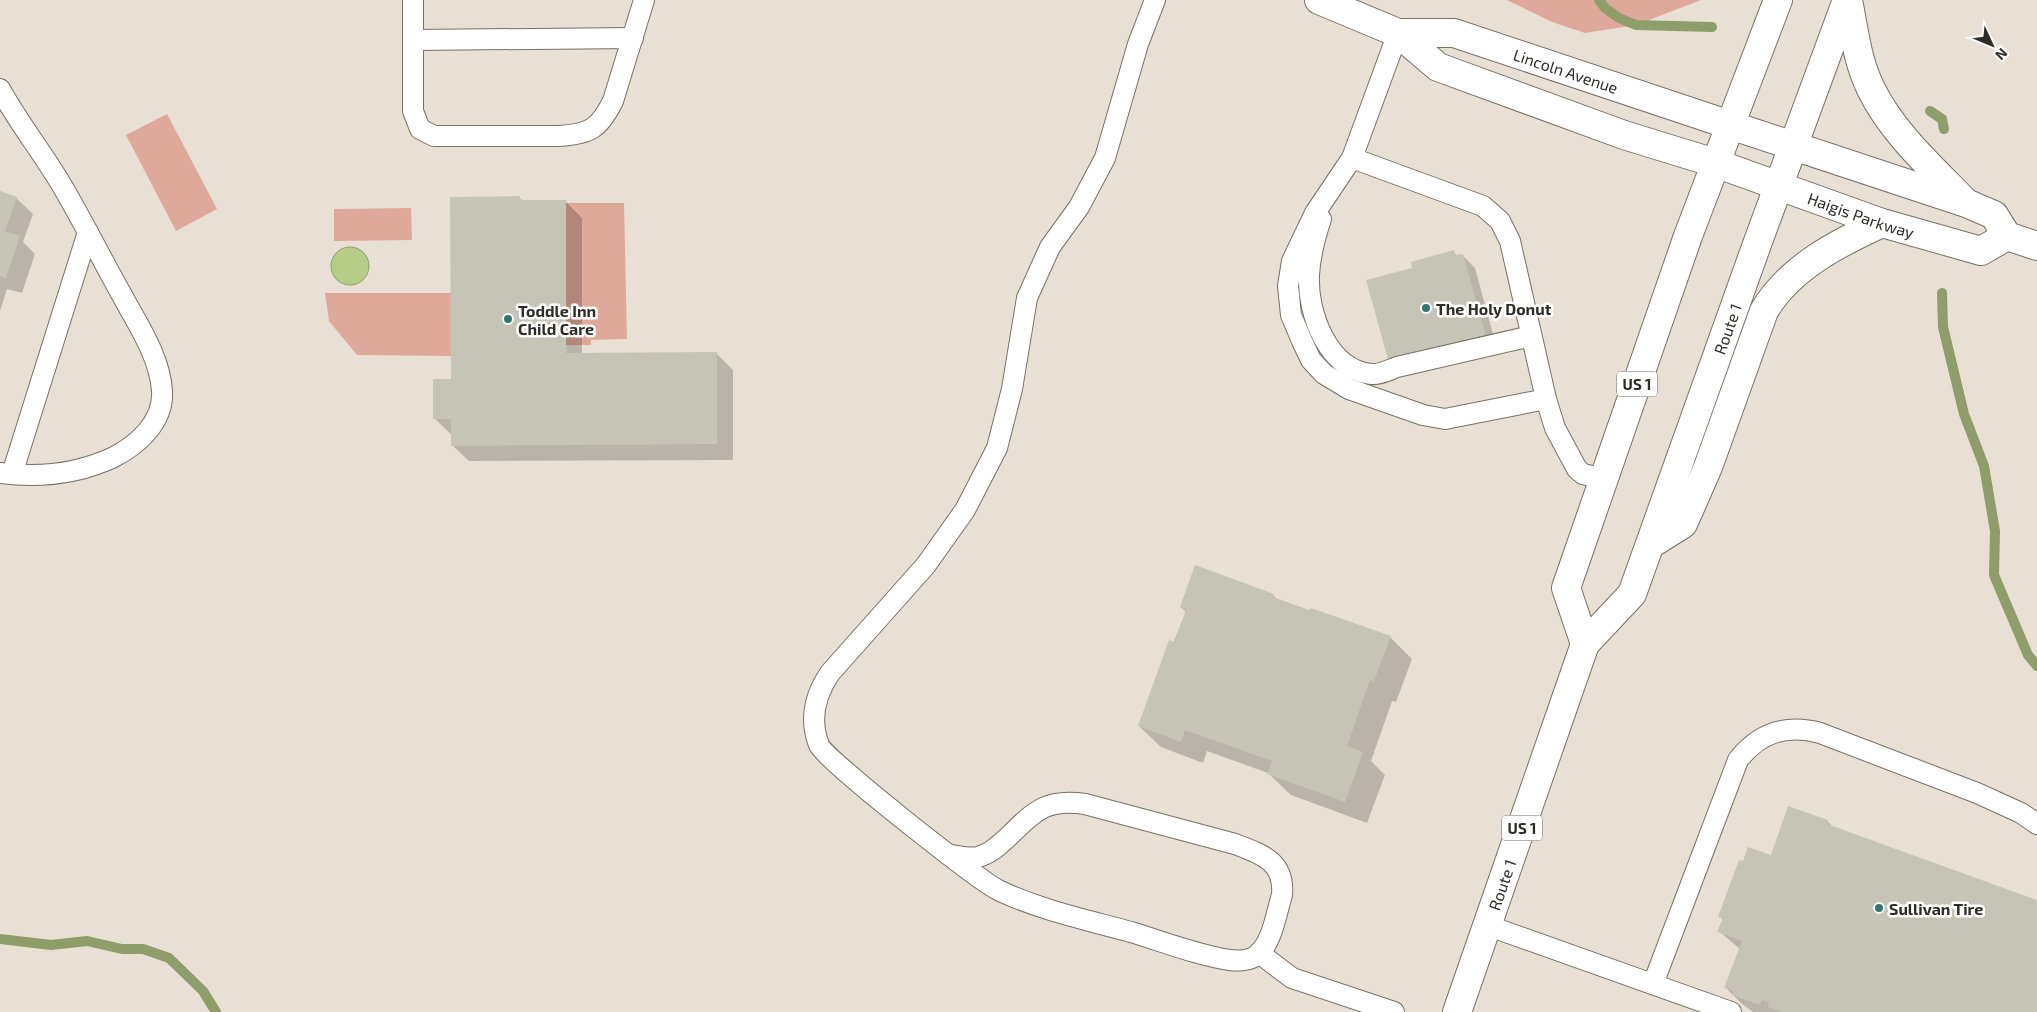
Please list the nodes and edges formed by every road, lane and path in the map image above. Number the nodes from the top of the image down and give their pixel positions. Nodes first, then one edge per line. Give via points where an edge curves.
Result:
1 (413, 0) edge
2 (644, 0) edge
3 (1154, 0) edge
4 (1319, 0) edge
5 (1778, 0) edge
6 (1848, 0) edge
7 (1398, 33) junction
8 (633, 38) junction
9 (413, 40) junction
10 (0, 89) edge
11 (1730, 125) junction
12 (1794, 147) junction
13 (1352, 158) junction
14 (1715, 163) junction
15 (1779, 186) junction
16 (1332, 189) junction
17 (1966, 203) junction
18 (1882, 223) junction
19 (88, 232) junction
20 (2007, 236) junction
21 (2037, 246) edge
22 (1531, 336) junction
23 (1546, 399) junction
24 (6, 474) edge
25 (1604, 480) junction
26 (1651, 544) junction
27 (1585, 644) junction
28 (2037, 824) edge
29 (950, 855) junction
30 (1489, 926) junction
31 (1259, 953) junction
32 (1653, 984) junction
33 (1394, 1012) edge
34 (1458, 1012) edge
35 (1731, 1012) edge

1 - 9 lane
2 - 8 lane
3 - 29 lane via 1105,158 1079,207 1050,247 1027,298 1012,389 997,448 965,510 926,565 818,690 815,705 819,747 841,769
4 - 7 main road, Lincoln Avenue
5 - 11 main road, US 1
6 - 12 main road, Route 1 / US 1
6 - 17 main road via 1857,48 1878,102 1911,145
7 - 11 main road, Lincoln Avenue via 1454,34
7 - 13 lane
7 - 14 main road, Lincoln Avenue via 1438,67 1624,135
8 - 9 lane
8 - 9 lane via 613,101 602,121 579,135 559,136 434,136 420,130 413,111
10 - 19 lane
11 - 12 main road
11 - 14 main road, US 1
12 - 15 main road, Route 1 / US 1
12 - 17 main road
13 - 16 lane
13 - 22 lane via 1492,212 1510,242
14 - 15 main road, Haigis Parkway
14 - 25 main road, US 1
15 - 18 main road, Haigis Parkway
15 - 26 main road, Route 1 / US 1
16 - 22 lane via 1315,237 1309,277 1319,330 1327,346 1345,364 1371,374 1383,373
16 - 23 lane via 1305,230 1292,261 1288,286 1291,314 1311,360 1324,374 1348,389 1405,410 1444,419
17 - 20 main road via 1994,215
18 - 20 main road, Haigis Parkway via 1981,251
18 - 26 main road via 1845,241 1797,272 1771,300 1683,524
19 - 24 lane
19 - 24 lane via 148,343 162,390 161,406 155,422 142,438 128,450 100,464 47,475
20 - 21 main road
22 - 23 lane
23 - 25 lane via 1555,428 1577,469 1582,474
25 - 27 main road, US 1 via 1566,588
26 - 27 main road, Route 1 / US 1 via 1632,594
27 - 30 main road, Route 1 / US 1
28 - 32 lane via 1977,793 1820,733 1795,728 1765,735 1747,748 1738,760
29 - 31 lane via 984,882 1028,902 1230,960 1245,961
29 - 31 lane via 976,858 986,854 1036,812 1051,803 1066,801 1235,844 1265,857 1281,876 1282,894 1269,938
30 - 32 lane
30 - 34 main road, Route 1 / US 1
31 - 33 lane via 1292,978
32 - 35 lane

